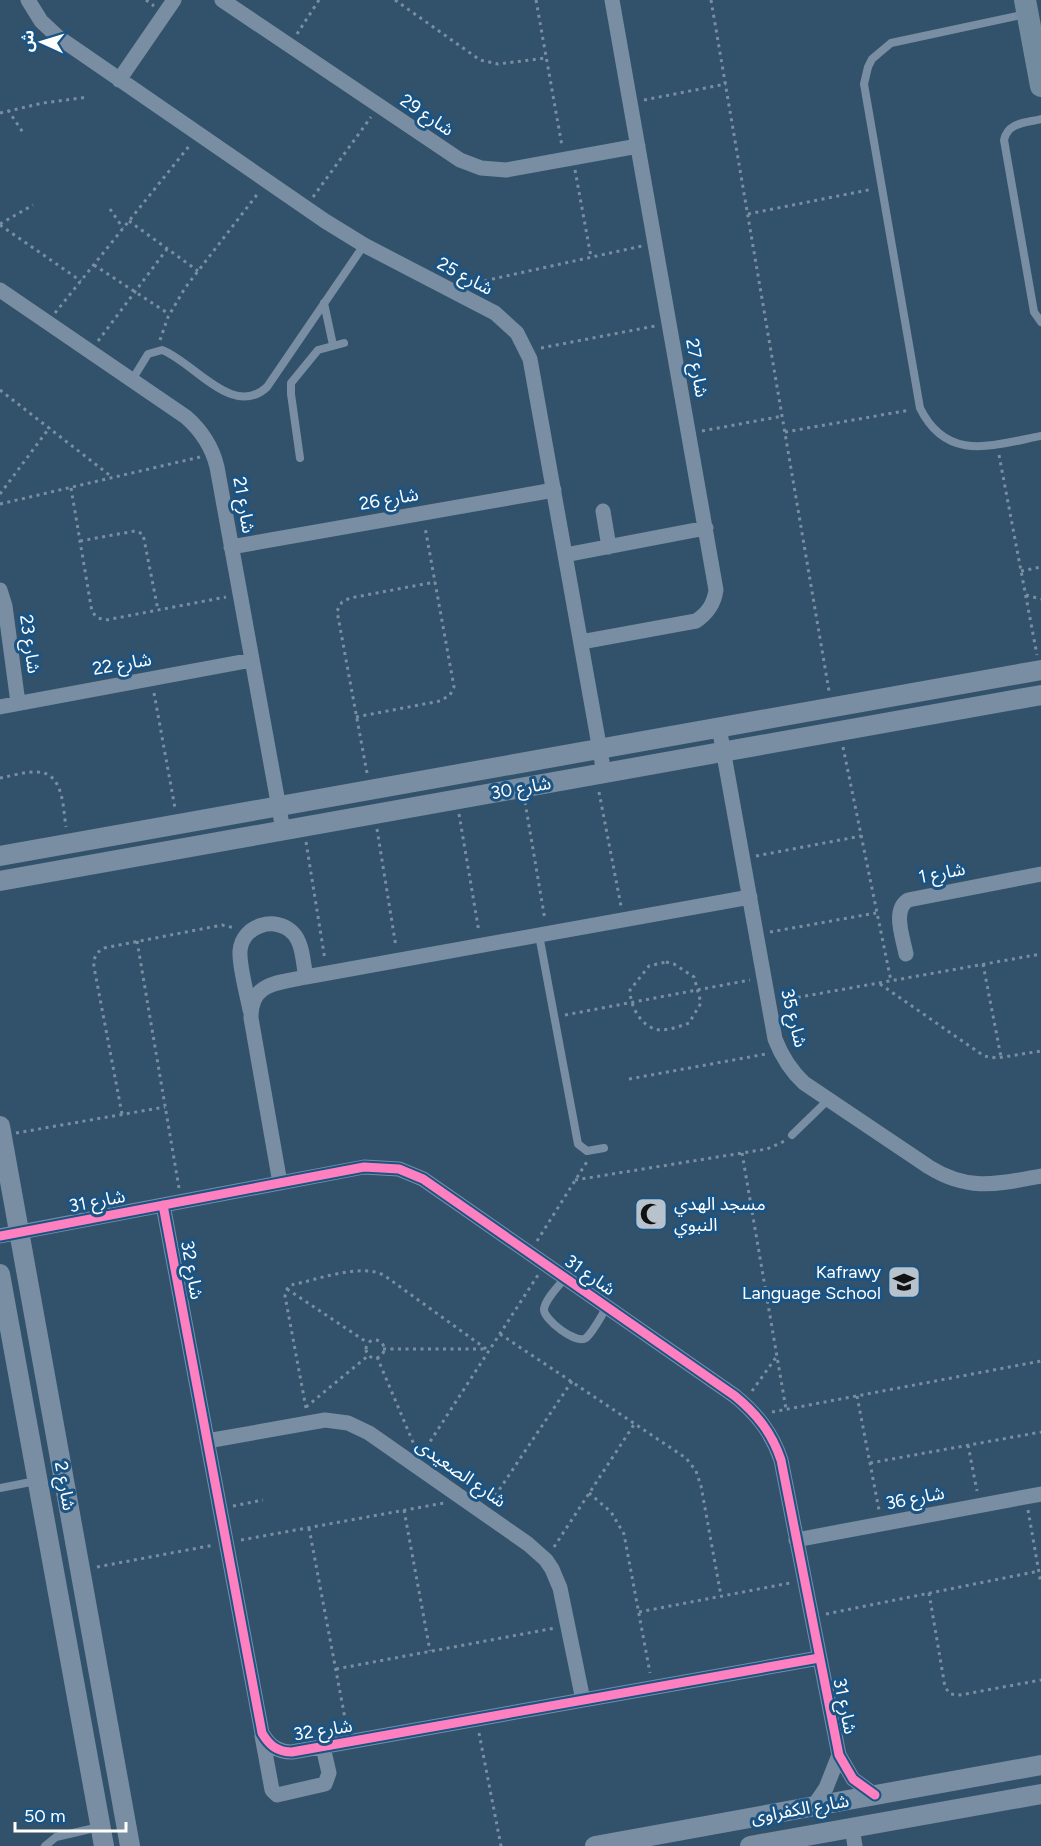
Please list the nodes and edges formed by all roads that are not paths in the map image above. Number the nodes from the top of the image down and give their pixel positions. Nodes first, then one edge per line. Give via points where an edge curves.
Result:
1 (28, 0) edge
2 (174, 0) edge
3 (222, 0) edge
4 (612, 0) edge
5 (1026, 7) edge
6 (119, 80) junction
7 (1041, 86) edge
8 (1041, 119) edge
9 (638, 146) junction
10 (364, 245) junction
11 (0, 290) edge
12 (324, 303) junction
13 (1041, 322) edge
14 (344, 344) dead end
15 (333, 345) junction
16 (132, 380) junction
17 (1041, 436) edge
18 (300, 458) dead end
19 (554, 490) junction
20 (603, 511) dead end
21 (706, 528) junction
22 (231, 547) junction
23 (609, 547) junction
24 (566, 555) junction
25 (0, 590) edge
26 (581, 642) junction
27 (252, 660) junction
28 (1040, 670) edge
29 (1041, 694) edge
30 (18, 703) junction
31 (0, 706) edge
32 (719, 728) junction
33 (600, 749) junction
34 (724, 752) junction
35 (600, 774) junction
36 (279, 806) junction
37 (283, 830) junction
38 (0, 856) edge
39 (1041, 874) edge
40 (0, 881) edge
41 (750, 897) junction
42 (543, 934) junction
43 (906, 954) dead end
44 (306, 977) junction
45 (251, 1018) junction
46 (829, 1100) junction
47 (1, 1131) edge
48 (792, 1135) road end
49 (604, 1148) dead end
50 (1041, 1176) edge
51 (280, 1183) junction
52 (163, 1205) junction
53 (10, 1234) edge
54 (0, 1274) edge
55 (565, 1278) junction
56 (607, 1307) junction
57 (207, 1442) junction
58 (38, 1481) junction
59 (0, 1488) edge
60 (1033, 1495) edge
61 (796, 1540) junction
62 (819, 1658) junction
63 (98, 1666) junction
64 (72, 1672) junction
65 (583, 1700) junction
66 (262, 1733) junction
67 (323, 1747) junction
68 (839, 1755) junction
69 (1041, 1765) edge
70 (1041, 1794) edge
71 (875, 1795) junction
72 (813, 1807) junction
73 (100, 1826) junction
74 (853, 1837) edge
75 (45, 1846) edge
76 (104, 1846) edge
77 (130, 1846) edge
78 (595, 1846) edge
79 (750, 1846) edge

1 - 6 street, شارع 25 via 41,21 58,37
2 - 6 street
3 - 9 street, شارع 29 via 460,160 481,168 513,170
4 - 9 street, شارع 27
5 - 7 main road
5 - 17 lane via 891,43 868,67 864,84 924,417 937,433 955,443 975,447
6 - 10 street, شارع 25
8 - 13 lane via 1013,126 1004,140 1034,312
9 - 21 street, شارع 27
10 - 12 lane
10 - 19 street, شارع 25 via 502,319 517,333 530,359
11 - 16 street, شارع 21
12 - 15 lane
12 - 16 lane via 267,387 250,397 228,393 167,352 157,350 148,354
14 - 15 lane
15 - 18 lane via 316,352 291,383
16 - 22 street, شارع 21 via 193,423 205,438 213,454
19 - 22 street, شارع 26
19 - 24 street, شارع 25
20 - 23 street
21 - 23 street
21 - 26 street, شارع 27 via 716,590 703,617 688,624
22 - 27 street, شارع 21
23 - 24 street
24 - 26 street, شارع 25
25 - 30 street, شارع 23
26 - 33 street, شارع 25
27 - 30 street, شارع 22
27 - 36 street, شارع 21
28 - 32 street, شارع 30
29 - 34 street, شارع 30
30 - 31 street, شارع 22
32 - 33 street, شارع 30
32 - 34 street, شارع 35
33 - 35 street, شارع 25
33 - 36 street, شارع 30
34 - 35 street, شارع 30
34 - 41 street, شارع 35
35 - 37 street, شارع 30
36 - 37 street, شارع 21
36 - 38 street, شارع 30
37 - 40 street, شارع 30
39 - 43 street, شارع 1 via 908,900 902,904 899,915
41 - 42 street
41 - 46 street, شارع 35 via 780,1052 797,1076
42 - 44 street
42 - 49 lane via 578,1144 583,1149
44 - 45 street via 264,987 255,998
44 - 45 street via 298,939 288,929 268,924 254,928 244,938 240,952
45 - 51 street
46 - 48 lane
46 - 50 street, شارع 35 via 951,1179 991,1185
47 - 53 street, شارع 2
51 - 52 street, شارع 31
51 - 55 street, شارع 31 via 364,1167 399,1169 423,1179
52 - 53 street, شارع 31
52 - 57 street, شارع 32
53 - 63 street, شارع 2
54 - 58 street, شارع 2
55 - 56 street, شارع 31
55 - 56 lane via 544,1312 572,1338 586,1337
56 - 61 street, شارع 31 via 756,1415 781,1460
57 - 65 street, شارع الصعيدى via 307,1414 337,1420 359,1427 464,1499 534,1549 552,1569 560,1588
57 - 66 street, شارع 32
58 - 59 lane
58 - 64 street, شارع 2
60 - 61 street, شارع 36
61 - 62 street, شارع 31
62 - 65 street, شارع 32
62 - 68 street, شارع 31
63 - 64 street
63 - 77 street, شارع 2
64 - 73 street, شارع 2
65 - 67 street, شارع 32
66 - 67 street, شارع 32 via 271,1746 284,1752
66 - 67 street via 272,1790 277,1795 325,1784 328,1773
68 - 71 street, شارع 31 via 853,1779
68 - 72 street, شارع 31 via 826,1788
69 - 71 street, شارع الكفراوى
70 - 74 street, شارع الكفراوى
71 - 72 street, شارع الكفراوى
72 - 78 street, شارع الكفراوى
73 - 75 lane via 56,1837
73 - 76 street, شارع 2
74 - 79 street, شارع الكفراوى

